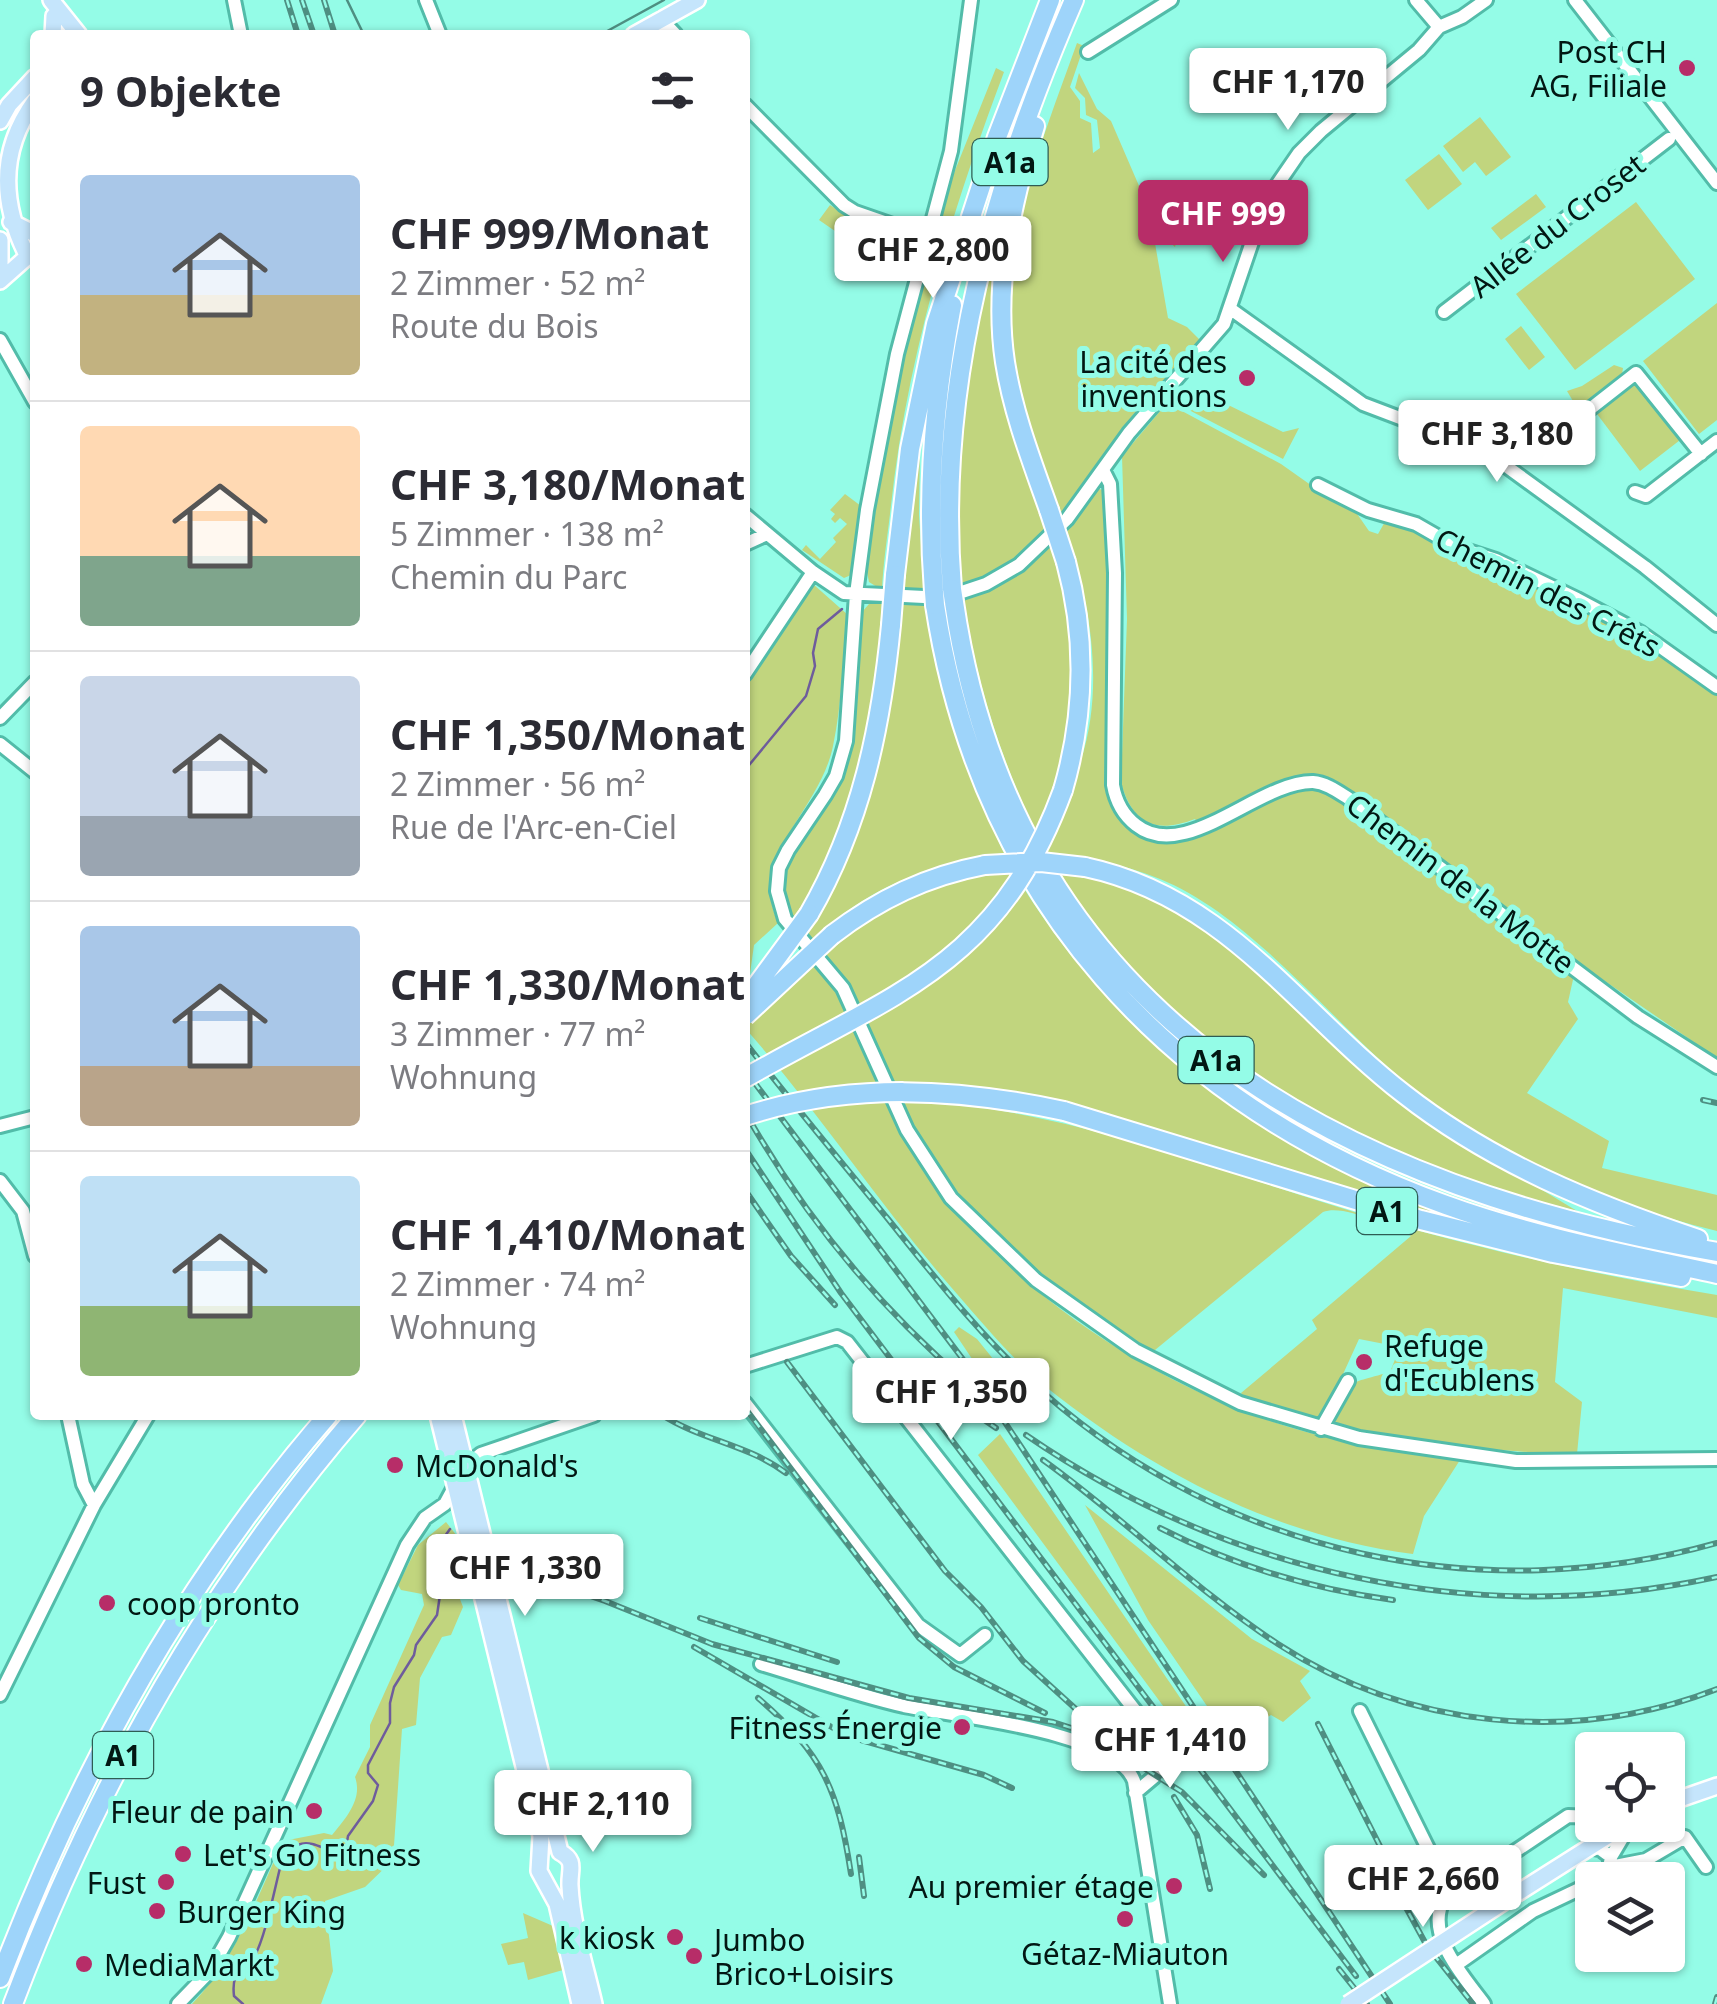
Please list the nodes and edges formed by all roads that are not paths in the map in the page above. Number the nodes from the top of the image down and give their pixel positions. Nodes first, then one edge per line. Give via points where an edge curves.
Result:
1 (42, 0) edge
2 (234, 0) edge
3 (426, 0) edge
4 (697, 0) edge
5 (971, 0) edge
6 (1050, 0) edge
7 (1076, 0) edge
8 (1171, 0) edge
9 (1416, 0) edge
10 (1486, 0) edge
11 (1577, 1) edge
12 (53, 8) edge
13 (661, 20) junction
14 (1439, 27) junction
15 (73, 30) edge
16 (240, 30) edge
17 (438, 30) edge
18 (643, 30) edge
19 (671, 30) edge
20 (1088, 52) dead end
21 (30, 82) edge
22 (30, 107) edge
23 (750, 110) edge
24 (0, 121) edge
25 (1669, 138) dead end
26 (1717, 183) edge
27 (974, 207) junction
28 (4, 225) edge
29 (30, 232) edge
30 (930, 238) junction
31 (0, 240) edge
32 (28, 255) edge
33 (0, 265) edge
34 (0, 281) edge
35 (1232, 310) junction
36 (1444, 312) dead end
37 (0, 340) edge
38 (30, 393) edge
39 (1580, 416) dead end
40 (1717, 442) edge
41 (1701, 454) junction
42 (1103, 470) junction
43 (1318, 485) dead end
44 (1635, 492) dead end
45 (750, 519) edge
46 (767, 534) junction
47 (750, 542) edge
48 (813, 572) junction
49 (856, 594) junction
50 (944, 597) junction
51 (1713, 622) edge
52 (750, 666) edge
53 (30, 687) edge
54 (1717, 687) edge
55 (0, 718) edge
56 (0, 744) edge
57 (30, 768) edge
58 (750, 993) edge
59 (750, 1011) edge
60 (1717, 1067) edge
61 (750, 1075) edge
62 (750, 1115) edge
63 (30, 1118) edge
64 (0, 1126) edge
65 (0, 1181) edge
66 (30, 1236) edge
67 (1717, 1249) edge
68 (1717, 1274) edge
69 (1717, 1283) edge
70 (750, 1365) edge
71 (1348, 1381) dead end
72 (750, 1410) edge
73 (69, 1420) edge
74 (145, 1420) edge
75 (324, 1420) edge
76 (353, 1420) edge
77 (439, 1420) edge
78 (454, 1420) edge
79 (579, 1420) edge
80 (1321, 1429) junction
81 (446, 1447) junction
82 (1717, 1459) edge
83 (465, 1466) junction
84 (455, 1484) junction
85 (452, 1504) junction
86 (94, 1505) junction
87 (476, 1519) junction
88 (985, 1634) dead end
89 (762, 1664) dead end
90 (1, 1690) edge
91 (1360, 1711) dead end
92 (1717, 1786) edge
93 (1135, 1793) junction
94 (1685, 1798) edge
95 (1575, 1816) edge
96 (1589, 1842) edge
97 (1597, 1842) edge
98 (1620, 1842) edge
99 (1588, 1847) junction
100 (560, 1852) junction
101 (542, 1859) junction
102 (1611, 1862) junction
103 (1706, 1867) dead end
104 (569, 1878) junction
105 (546, 1882) junction
106 (1575, 1891) edge
107 (1450, 1892) junction
108 (29, 1906) junction
109 (46, 1920) junction
110 (0, 1962) edge
111 (1456, 1965) junction
112 (0, 1978) edge
113 (13, 2004) edge
114 (26, 2004) edge
115 (178, 2004) edge
116 (580, 2004) edge
117 (594, 2004) edge
118 (1170, 2004) edge
119 (1348, 2004) edge
120 (1484, 2004) edge

1 - 12 main road
2 - 16 street
3 - 17 street
4 - 13 main road
5 - 30 street via 951,151
6 - 27 highway, A1a
7 - 50 highway, A1a via 1009,166 968,319 950,452
7 - 61 highway, A1a, bridge via 1033,130 1002,281 1010,388 1079,623 1078,730 1064,790 1020,879 951,958 877,1008
8 - 20 street
9 - 14 street
10 - 14 street
11 - 26 street
12 - 15 main road
13 - 18 main road
13 - 19 street
14 - 35 street via 1316,134 1276,183
21 - 24 main road
22 - 28 main road via 3,154
23 - 30 street via 844,205
25 - 36 street, Allée du Croset
27 - 50 highway, A1a via 933,427 930,500
27 - 58 highway, A1a, bridge via 926,363 906,472 880,719 865,785 809,914
28 - 29 main road
28 - 32 main road
30 - 49 street via 886,407
31 - 33 main road
32 - 34 main road
35 - 42 street
35 - 51 street via 1363,404 1484,450
37 - 38 street
39 - 41 street via 1636,373
40 - 41 street
41 - 44 street via 1646,496
42 - 49 street via 1049,539 1002,576 944,598
42 - 60 street, Chemin de la Motte via 1110,484 1115,573 1113,786 1126,816 1148,832 1177,836 1281,790 1325,785
43 - 54 street, Chemin des Crêts via 1562,592 1641,633
45 - 46 street
46 - 47 street
46 - 48 street
48 - 49 street via 840,592
48 - 52 street
49 - 80 street via 846,741 826,795 781,863 777,891 785,919 843,988 906,1130 979,1228 1036,1280 1134,1350 1240,1403
50 - 67 highway, A1a via 984,736 1034,848 1100,947 1186,1036 1287,1108 1409,1168 1559,1219
50 - 68 highway, A1a via 949,678 992,807 1086,959 1184,1057 1287,1129 1423,1196 1553,1238
53 - 55 street
56 - 57 street
59 - 67 highway, bridge via 832,935 894,894 985,865 1085,867 1156,890 1214,924 1383,1077 1470,1140 1578,1196
62 - 69 highway, A1, bridge via 814,1099 898,1091 979,1095 1064,1111 1422,1220 1602,1264
63 - 64 street
65 - 66 street via 25,1216
70 - 93 street via 842,1337 1168,1756
71 - 80 street
72 - 88 street via 918,1625 960,1655
73 - 86 street via 82,1484
74 - 86 street
75 - 108 highway, A1 via 226,1547 143,1677
76 - 109 highway, A1 via 244,1560 170,1674 103,1795
77 - 81 main road
78 - 83 main road
79 - 83 street via 492,1449
80 - 82 street via 1516,1461
81 - 83 street
81 - 84 main road
83 - 84 street
83 - 87 main road
84 - 85 main road
85 - 87 street
85 - 101 main road via 532,1797
85 - 115 street via 424,1518 410,1539 230,1937
86 - 90 street
87 - 100 main road
89 - 93 street via 903,1706 1071,1738 1130,1772
91 - 107 street
92 - 94 main road
93 - 118 street
95 - 107 street
96 - 99 street
97 - 99 main road
98 - 102 street
99 - 102 street
99 - 119 main road, bridge
100 - 101 main road
100 - 104 main road via 572,1862
101 - 105 main road via 539,1872
102 - 103 street via 1646,1860 1685,1838
104 - 105 main road via 558,1885
104 - 117 main road
105 - 116 main road
106 - 111 street via 1533,1911
107 - 111 street via 1438,1921
108 - 110 highway
108 - 112 highway, A1
109 - 113 highway, A1
109 - 114 highway
111 - 120 street

